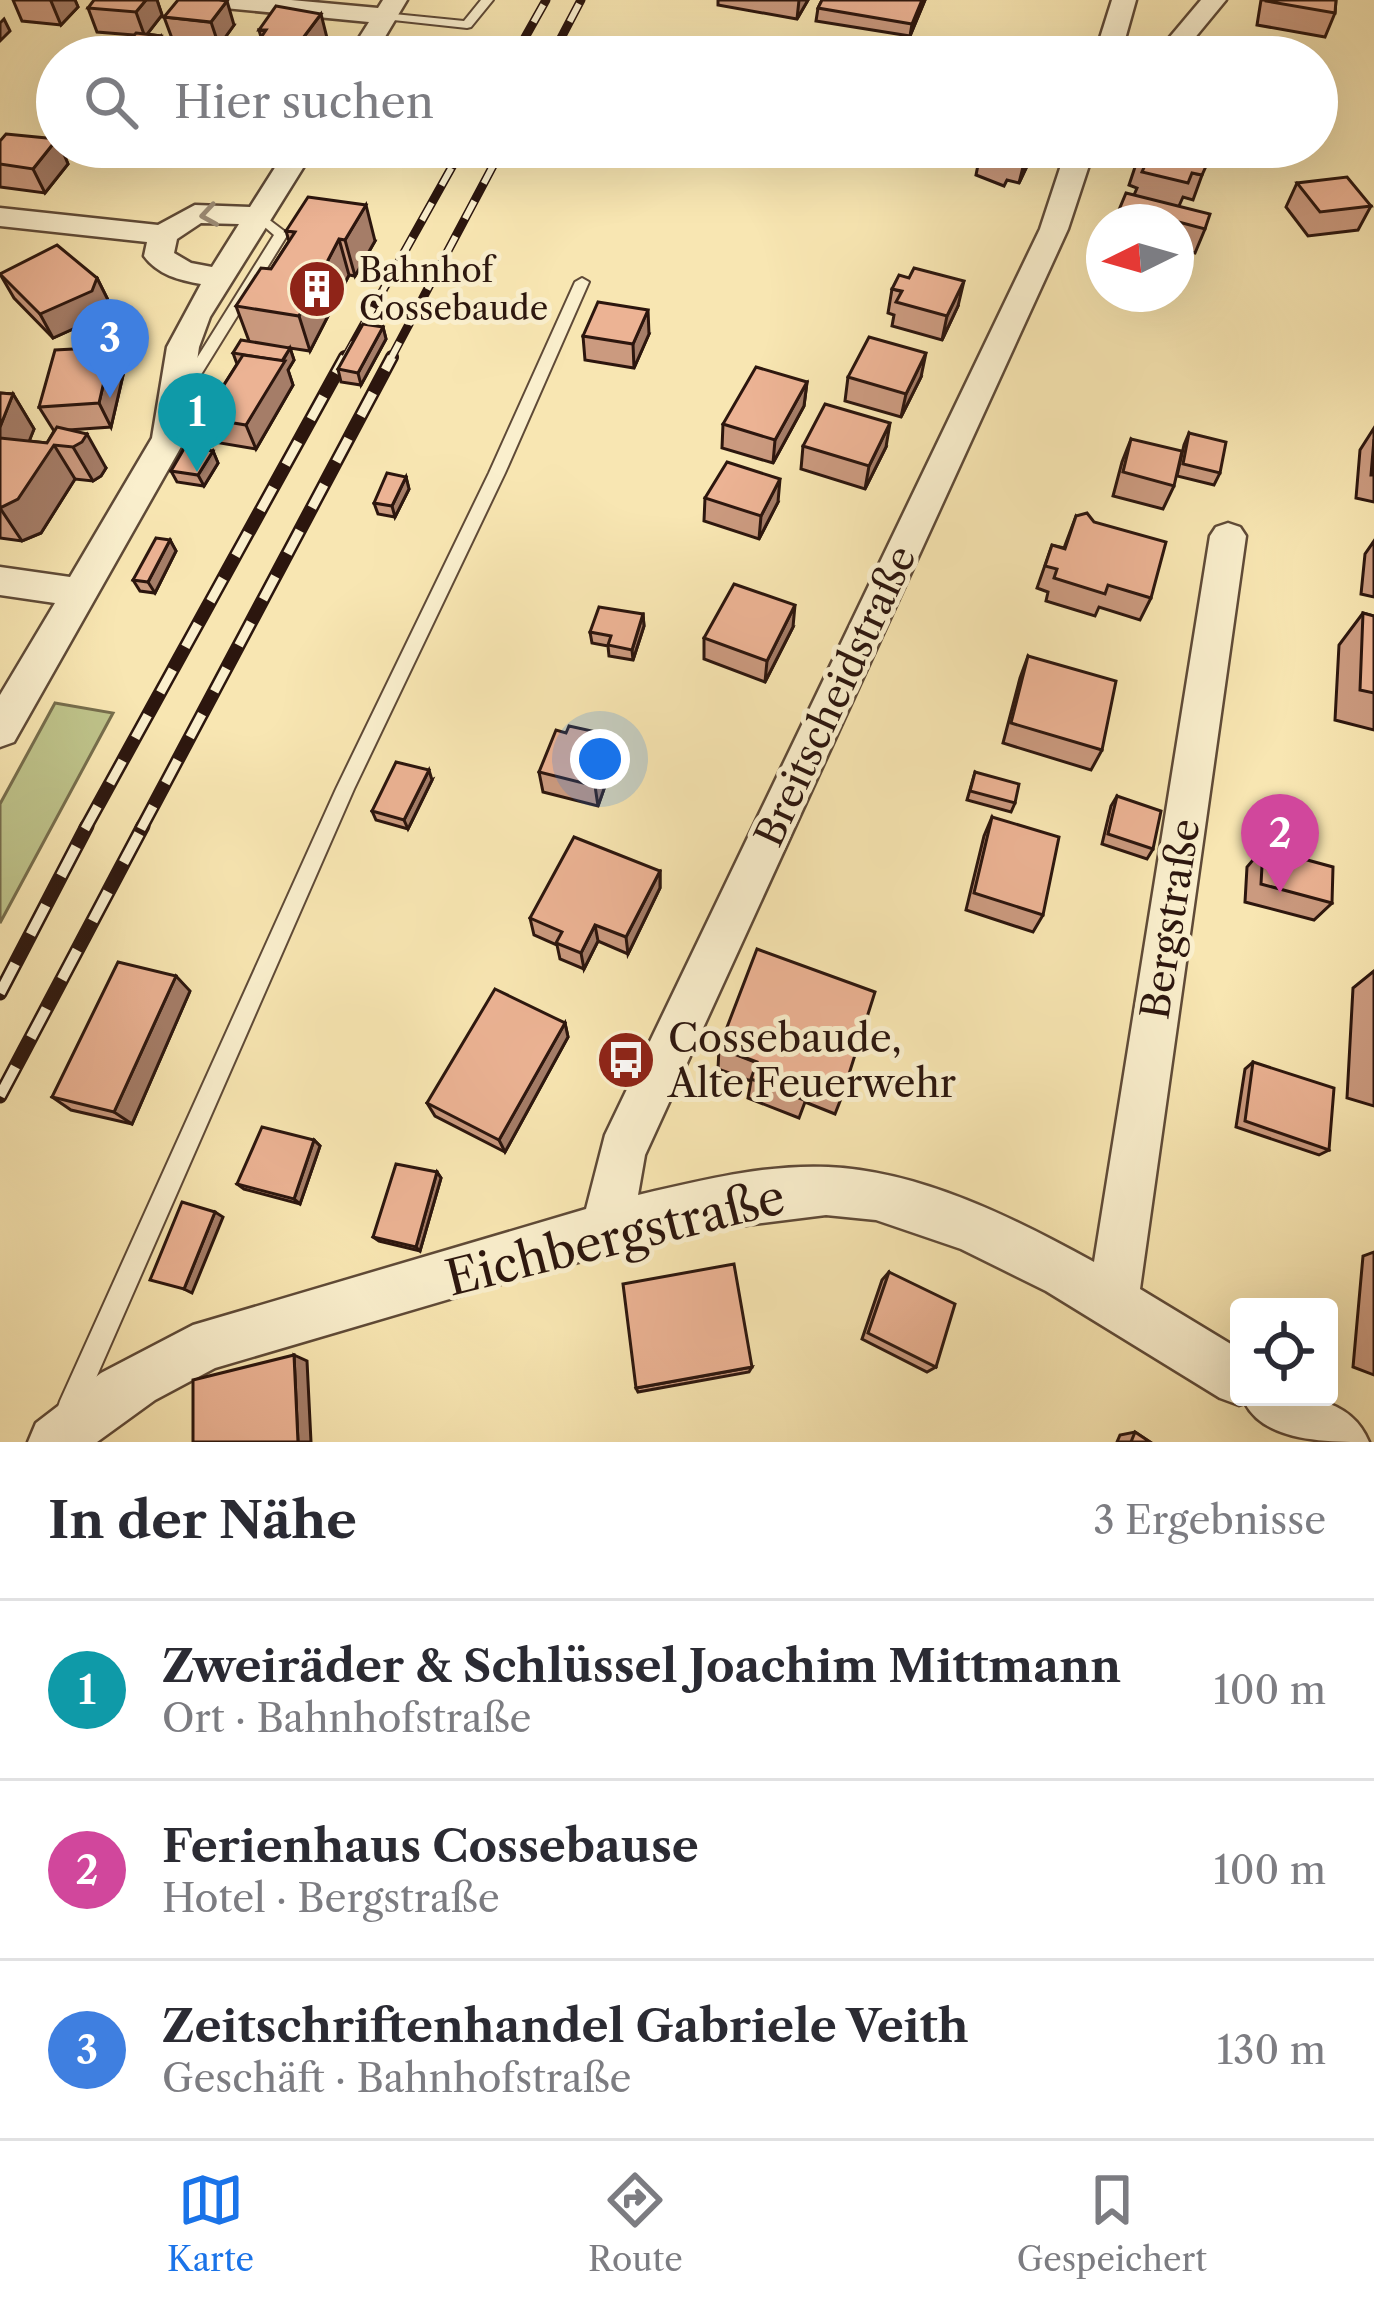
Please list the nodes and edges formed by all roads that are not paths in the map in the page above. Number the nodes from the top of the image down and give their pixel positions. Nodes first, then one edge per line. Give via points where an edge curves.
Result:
1 (214, 0) edge
2 (487, 0) edge
3 (1124, 0) edge
4 (1214, 0) edge
5 (389, 8) edge
6 (372, 36) edge
7 (1113, 36) edge
8 (1184, 36) edge
9 (289, 168) edge
10 (1077, 168) edge
11 (260, 216) junction
12 (0, 217) edge
13 (163, 236) junction
14 (234, 280) junction
15 (582, 282) dead end
16 (1228, 536) dead end
17 (0, 580) edge
18 (78, 592) junction
19 (0, 730) edge
20 (608, 1230) junction
21 (1113, 1301) junction
22 (1230, 1372) edge
23 (1284, 1406) edge
24 (55, 1442) edge
25 (1342, 1442) edge

1 - 5 street
2 - 5 lane via 467,25
3 - 7 street
4 - 8 street
5 - 6 street
9 - 11 street
10 - 20 street, Breitscheidstraße via 622,1152
11 -> 13 street via 195,214
11 - 14 street
12 - 13 street
13 - 14 street via 159,256 182,271
14 - 18 street via 195,316 169,438
15 - 24 lane via 344,789
16 - 21 street, Bergstraße
17 - 18 street
18 - 19 street
20 - 21 street, Eichbergstraße via 789,1190 872,1195 969,1227
20 - 24 street, Eichbergstraße via 195,1349 123,1385
21 - 22 street, Eichbergstraße
23 - 25 street

